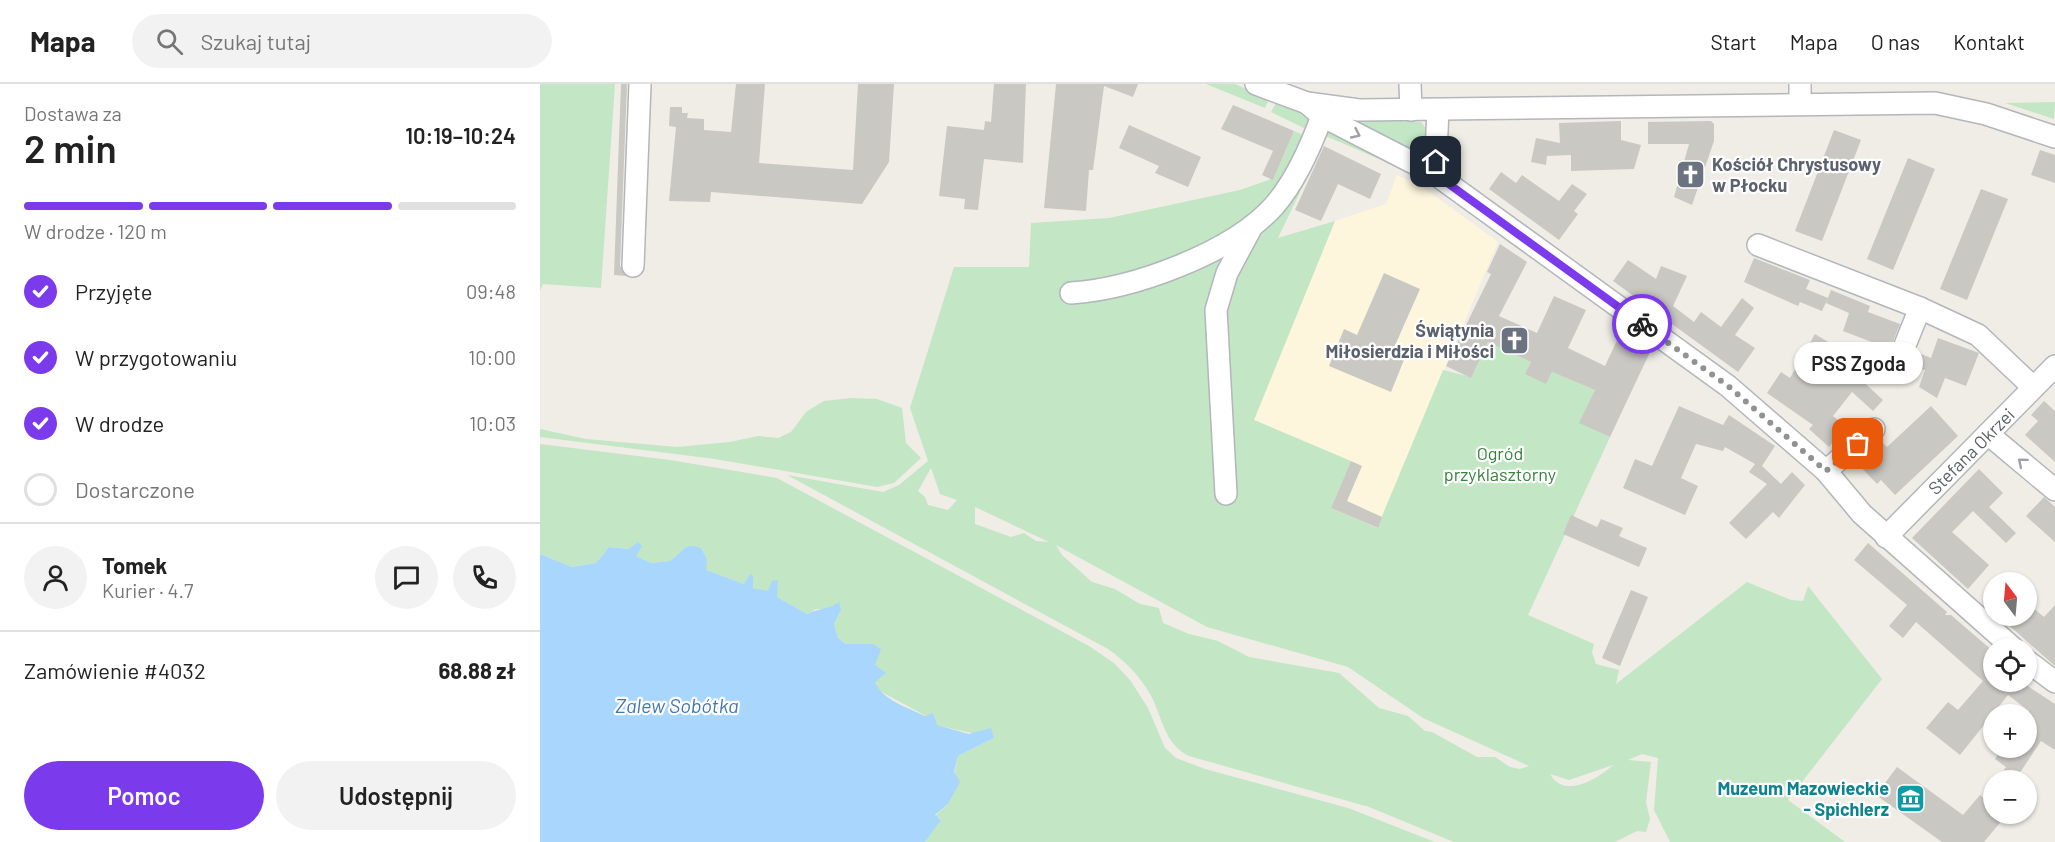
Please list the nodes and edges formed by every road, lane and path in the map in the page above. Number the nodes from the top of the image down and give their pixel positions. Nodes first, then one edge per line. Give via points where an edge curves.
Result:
1 (640, 84) edge
2 (1256, 84) edge
3 (1410, 84) edge
4 (1800, 94) edge
5 (1314, 110) junction
6 (1411, 110) junction
7 (1438, 110) junction
8 (2055, 137) edge
9 (1435, 174) junction
10 (1254, 225) junction
11 (1758, 245) dead end
12 (633, 266) dead end
13 (1071, 293) dead end
14 (1920, 308) junction
15 (1901, 355) dead end
16 (2055, 366) edge
17 (2033, 387) junction
18 (1874, 429) dead end
19 (1988, 434) junction
20 (1826, 471) junction
21 (2055, 490) edge
22 (1226, 494) dead end
23 (1886, 537) junction
24 (2002, 638) edge
25 (2037, 666) edge
26 (2052, 675) edge

1 - 12 street
2 - 5 street
3 - 6 street
4 - 7 street
4 - 8 street via 1935,103 1986,114
5 - 6 street
5 -> 9 street
5 - 10 street via 1285,191
6 - 7 street
7 - 9 street
9 - 20 street via 1728,386
10 - 13 street via 1209,251 1151,276 1111,288
10 - 22 street via 1227,273 1216,310
11 - 14 street
14 - 15 street
14 - 17 street via 1989,342
16 - 17 street, Stefana Okrzei
17 - 19 street, Stefana Okrzei
18 - 20 street
21 -> 19 street
19 - 23 street, Stefana Okrzei
20 - 23 street
23 - 24 street
25 - 26 street

